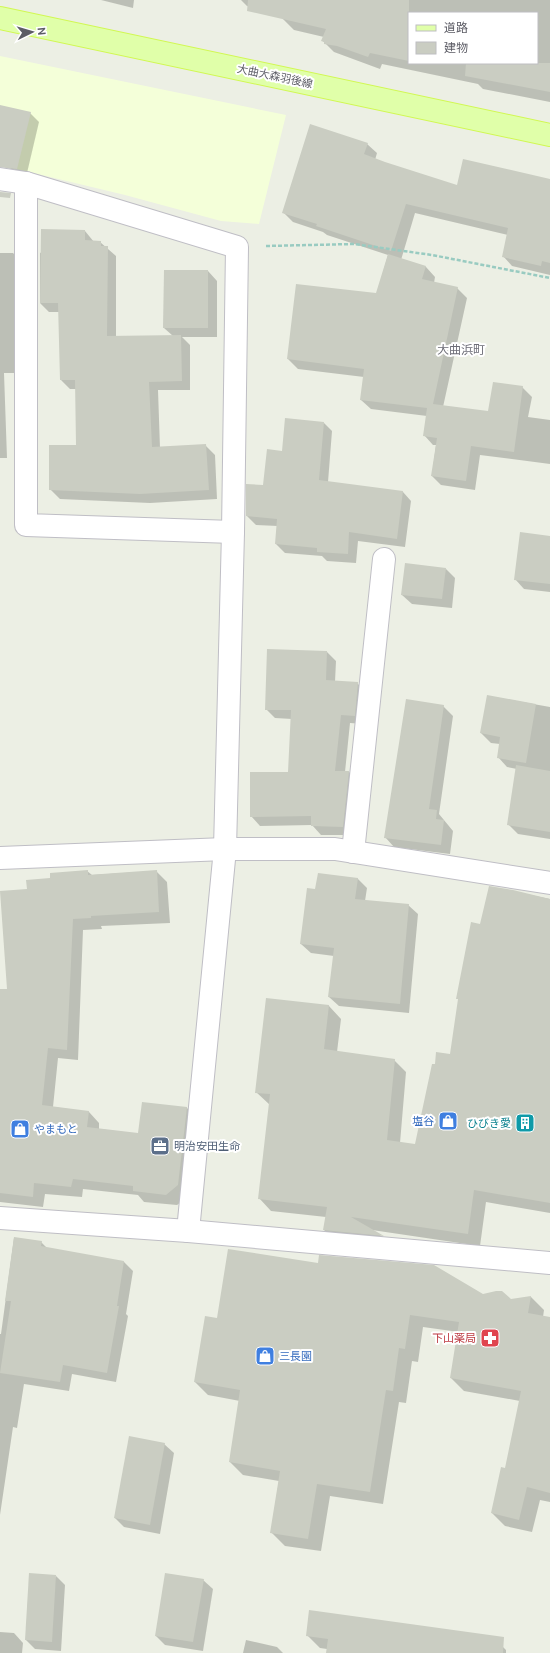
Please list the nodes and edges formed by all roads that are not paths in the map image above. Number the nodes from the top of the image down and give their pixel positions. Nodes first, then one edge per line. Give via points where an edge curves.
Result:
1 (0, 18) edge
2 (550, 135) edge
3 (0, 179) edge
4 (26, 183) junction
5 (233, 532) junction
6 (384, 559) dead end
7 (225, 850) junction
8 (354, 852) junction
9 (0, 858) edge
10 (550, 883) edge
11 (0, 1218) edge
12 (188, 1231) junction
13 (550, 1263) edge

1 - 2 main road, 大曲大森羽後線
3 - 4 street
4 - 5 street via 237,247
4 - 5 street via 26,524
5 - 7 street
6 - 8 street
7 - 8 street via 335,849
7 - 9 street
7 - 12 street
8 - 10 street
11 - 12 street
12 - 13 street

